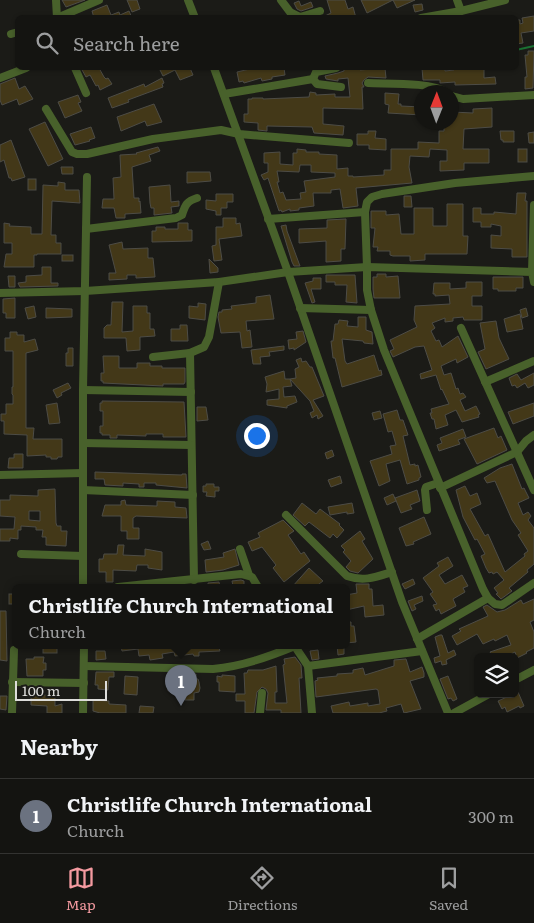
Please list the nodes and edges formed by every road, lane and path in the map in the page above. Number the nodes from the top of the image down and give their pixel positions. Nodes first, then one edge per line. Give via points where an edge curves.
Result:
1 (56, 0) edge
2 (99, 0) edge
3 (188, 0) edge
4 (281, 0) edge
5 (457, 0) edge
6 (505, 0) edge
7 (320, 11) dead end
8 (461, 11) junction
9 (57, 15) edge
10 (64, 15) edge
11 (193, 15) edge
12 (295, 15) edge
13 (309, 15) edge
14 (438, 15) edge
15 (21, 70) edge
16 (76, 70) edge
17 (215, 70) edge
18 (326, 70) edge
19 (0, 78) edge
20 (313, 79) junction
21 (368, 83) dead end
22 (414, 86) edge
23 (341, 87) dead end
24 (86, 93) dead end
25 (224, 94) junction
26 (534, 95) edge
27 (459, 98) edge
28 (46, 109) dead end
29 (230, 113) junction
30 (221, 130) junction
31 (239, 134) junction
32 (349, 143) dead end
33 (534, 176) edge
34 (87, 177) dead end
35 (197, 198) dead end
36 (534, 206) edge
37 (364, 212) junction
38 (268, 219) junction
39 (86, 229) junction
40 (368, 267) junction
41 (288, 272) junction
42 (532, 272) junction
43 (219, 282) junction
44 (534, 282) edge
45 (85, 291) junction
46 (0, 293) edge
47 (300, 308) junction
48 (372, 310) junction
49 (461, 328) dead end
50 (190, 353) junction
51 (153, 357) dead end
52 (534, 361) edge
53 (485, 382) junction
54 (84, 390) junction
55 (191, 392) junction
56 (534, 435) edge
57 (83, 443) junction
58 (192, 445) junction
59 (517, 452) junction
60 (83, 473) junction
61 (0, 475) edge
62 (439, 485) junction
63 (83, 490) junction
64 (534, 490) edge
65 (193, 495) junction
66 (427, 510) dead end
67 (286, 515) dead end
68 (240, 550) dead end
69 (22, 554) dead end
70 (83, 556) junction
71 (392, 572) junction
72 (249, 575) junction
73 (194, 580) junction
74 (534, 583) edge
75 (83, 584) edge
76 (151, 584) edge
77 (256, 584) edge
78 (488, 598) junction
79 (418, 639) junction
80 (84, 649) edge
81 (286, 649) edge
82 (297, 649) edge
83 (14, 650) dead end
84 (422, 650) junction
85 (84, 666) junction
86 (308, 666) junction
87 (534, 670) edge
88 (519, 678) edge
89 (12, 682) junction
90 (84, 683) junction
91 (262, 693) dead end
92 (482, 698) edge
93 (12, 713) edge
94 (83, 713) edge
95 (260, 713) edge
96 (312, 713) edge
97 (448, 713) edge
98 (455, 713) edge

1 - 9 street
2 - 10 street
3 - 11 street
4 - 12 street
5 - 8 street
6 - 8 street
7 - 13 street
8 - 14 street
15 - 19 street
16 - 24 street
17 - 25 street
18 - 20 street via 316,72
20 - 23 street via 317,84
20 - 25 street
21 - 22 street
25 - 29 street
26 - 27 street
28 - 30 street via 72,152 77,154
29 - 30 street
29 - 31 street
30 - 31 street
31 - 32 street
31 - 38 street
33 - 37 street via 455,182 382,194 372,197
34 - 39 street
35 - 39 street via 189,200 182,215 176,218
36 - 42 street
37 - 38 street
37 - 40 street
38 - 41 street
39 - 45 street
40 - 41 street
40 - 42 street
40 - 48 street via 367,290
41 - 43 street
41 - 47 street
42 - 44 street
43 - 45 street
43 - 50 street via 209,337 204,347
45 - 46 street
45 - 54 street
47 - 48 street
47 - 71 street
48 - 62 street via 384,350
49 - 53 street
50 - 51 street
50 - 55 street
52 - 53 street
53 - 59 street
54 - 55 street
54 - 57 street
55 - 58 street
56 - 59 street
57 - 58 street
57 - 60 street
58 - 65 street
59 - 62 street
59 - 64 street
60 - 61 street
60 - 63 street
62 - 66 street via 426,487
62 - 78 street
63 - 65 street
63 - 70 street
65 - 73 street
67 - 71 street via 347,576 366,580
68 - 72 street
69 - 70 street
70 - 75 street
71 - 79 street
72 - 73 street
72 - 77 street
73 - 76 street
74 - 78 street via 502,605 494,604
78 - 79 street
79 - 84 street
80 - 85 street
81 - 85 street via 267,658 213,669
82 - 86 street
83 - 89 street
84 - 86 street
84 - 97 street
85 - 90 street
86 - 96 street
87 - 88 street
89 - 90 street
89 - 93 street
90 - 94 street
91 - 95 street
92 - 98 street

